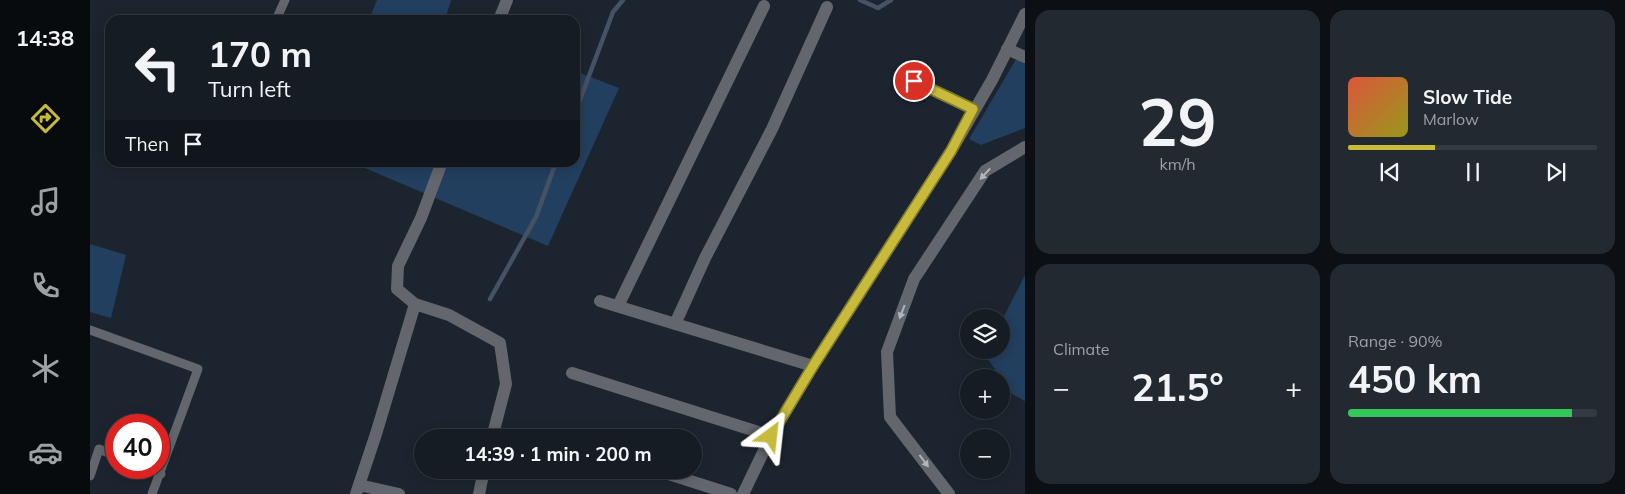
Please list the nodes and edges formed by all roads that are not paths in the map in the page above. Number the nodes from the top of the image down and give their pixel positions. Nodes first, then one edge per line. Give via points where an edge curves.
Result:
1 (284, 0) edge
2 (507, 0) edge
3 (764, 6) dead end
4 (827, 7) dead end
5 (1025, 14) edge
6 (278, 15) edge
7 (501, 15) edge
8 (1007, 49) junction
9 (1025, 57) edge
10 (914, 81) dead end
11 (973, 109) junction
12 (1025, 147) edge
13 (440, 167) edge
14 (600, 301) dead end
15 (415, 304) junction
16 (618, 306) junction
17 (675, 324) junction
18 (90, 330) edge
19 (813, 366) junction
20 (572, 374) dead end
21 (495, 429) edge
22 (771, 436) junction
23 (170, 448) edge
24 (105, 451) edge
25 (90, 476) edge
26 (159, 479) edge
27 (482, 479) edge
28 (684, 479) edge
29 (357, 490) edge
30 (152, 494) edge
31 (399, 494) edge
32 (478, 494) edge
33 (731, 494) edge
34 (743, 494) edge
35 (949, 494) edge

1 - 6 lane
2 - 7 street
3 - 16 street
4 - 17 street via 772,129 705,258
5 - 8 street
8 - 9 street
8 - 11 street
10 - 11 street
11 - 19 street via 951,151
12 -> 35 street via 985,171 914,279 887,352 890,417
13 - 15 street via 398,266 397,289
14 - 16 street
15 - 21 street via 449,315 500,343 506,384
15 - 29 street
16 - 17 street
17 - 19 street
18 - 23 lane via 198,369
19 - 22 street
20 - 22 street
22 - 34 street
24 - 25 lane via 99,449
26 - 30 lane
27 - 32 street
28 - 33 street
29 - 31 street

